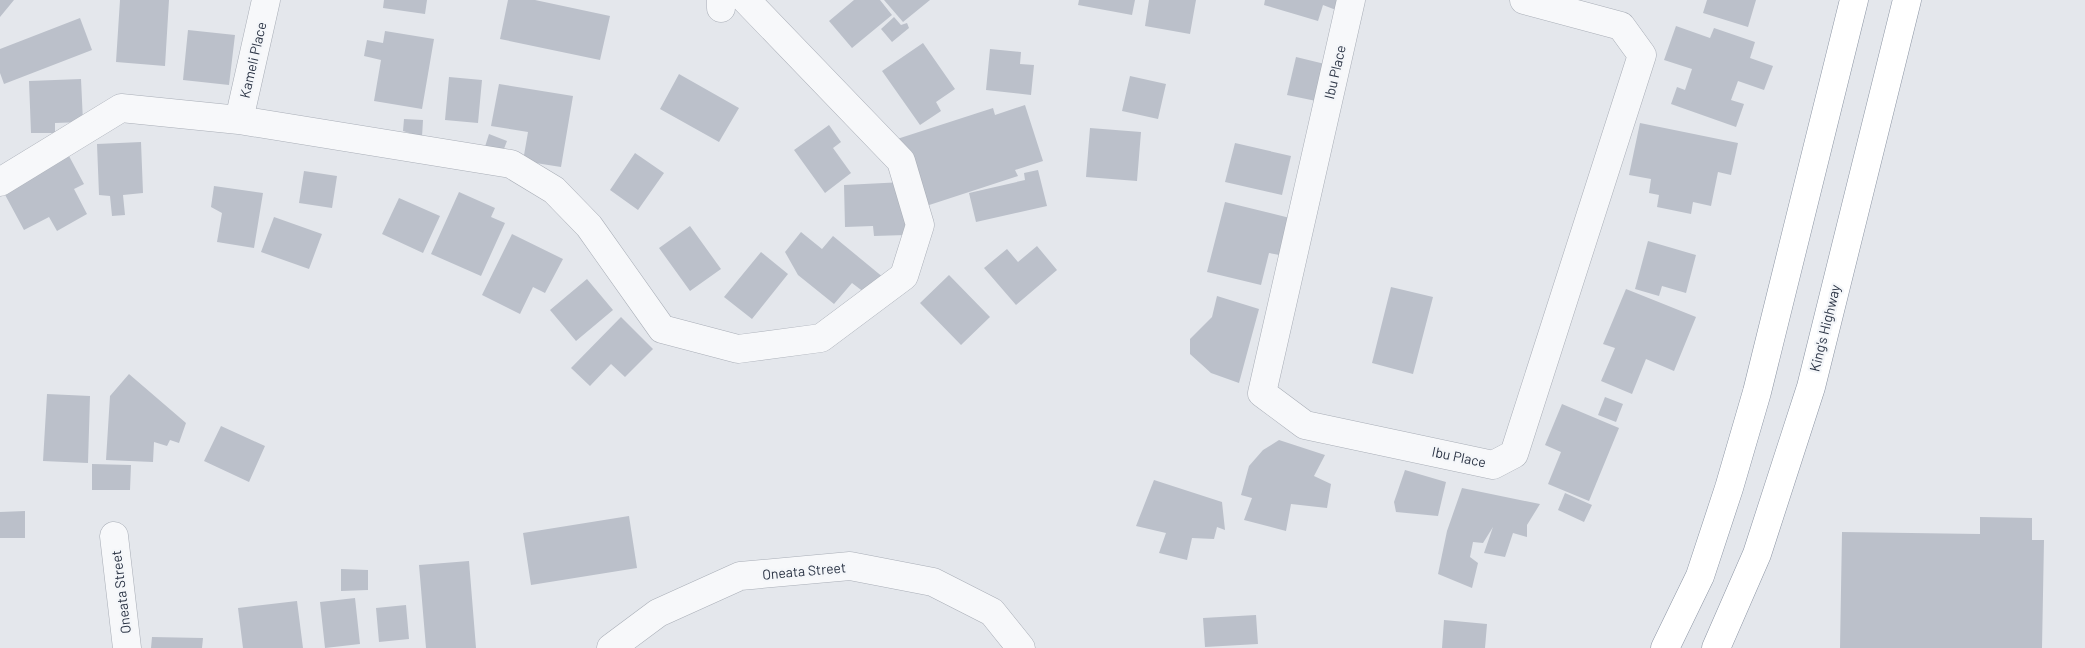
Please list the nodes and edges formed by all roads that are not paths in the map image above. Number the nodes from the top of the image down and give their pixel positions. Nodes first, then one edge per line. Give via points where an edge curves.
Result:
1 (266, 0) edge
2 (746, 0) edge
3 (1351, 0) edge
4 (1524, 0) edge
5 (1854, 0) edge
6 (1907, 0) edge
7 (239, 120) junction
8 (0, 182) edge
9 (114, 536) dead end
10 (127, 648) edge
11 (611, 648) edge
12 (1021, 648) edge
13 (1665, 648) edge
14 (1716, 648) edge

1 - 7 street, Kameli Place
2 - 7 street via 901,161 920,225 904,276 821,338 738,349 662,329 589,226 554,190 511,164
3 - 4 street, Ibu Place via 1262,393 1305,425 1493,464 1514,454 1642,55 1621,26
5 - 13 highway via 1757,392 1732,478 1700,576
6 - 14 highway, King's Highway via 1811,387 1756,554
7 - 8 street via 120,108
9 - 10 street, Oneata Street
11 - 12 street, Oneata Street via 658,613 740,576 850,566 933,582 992,612

